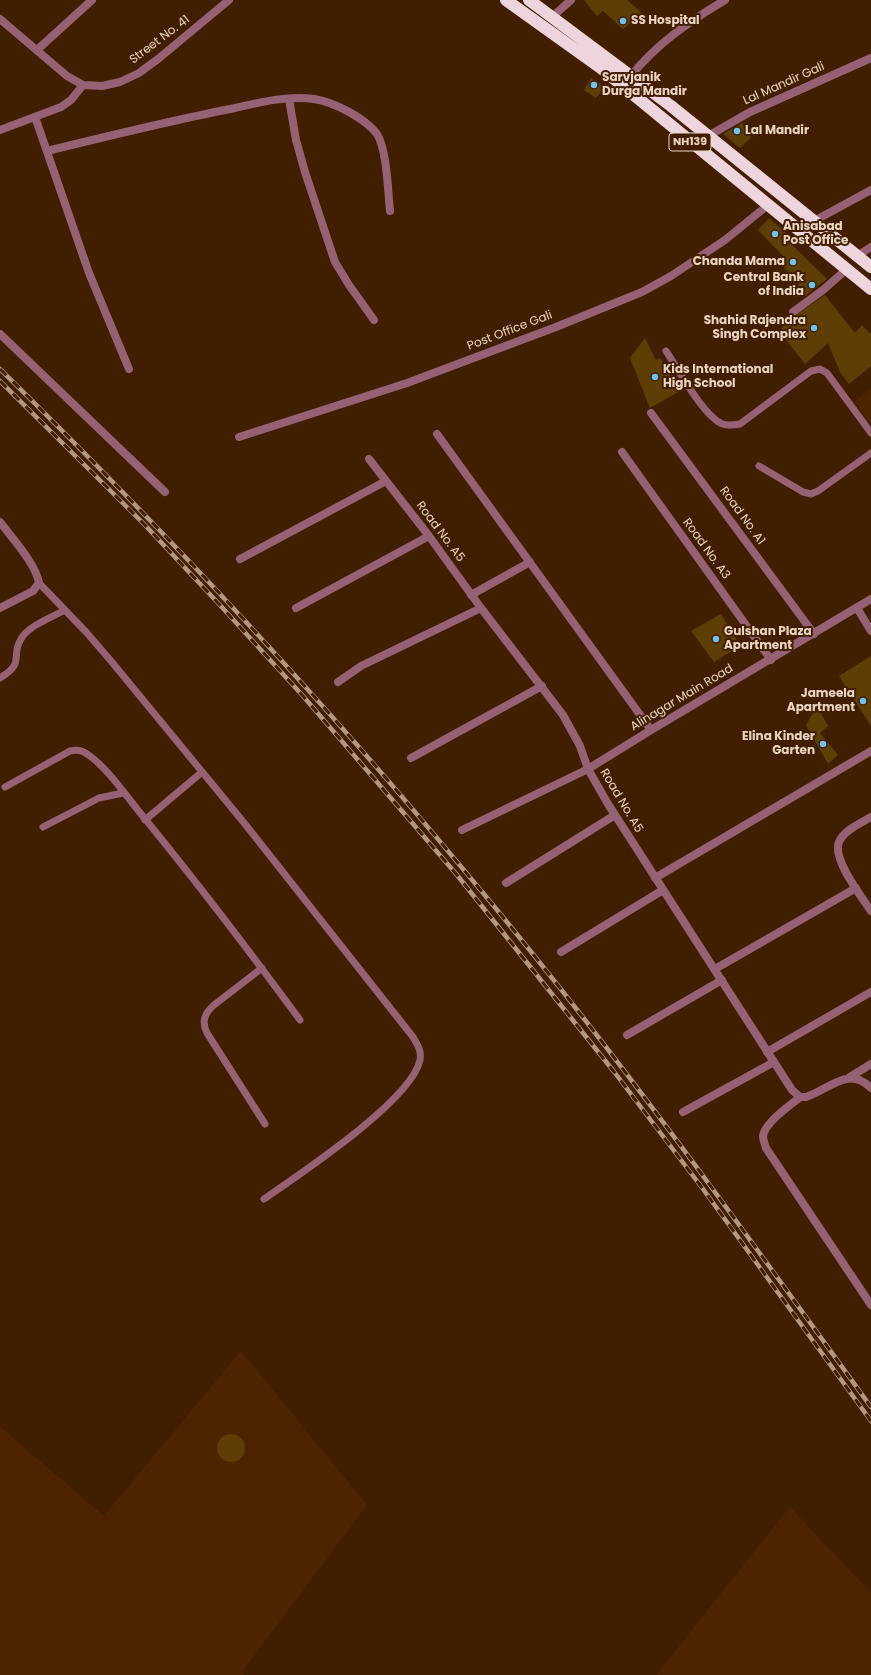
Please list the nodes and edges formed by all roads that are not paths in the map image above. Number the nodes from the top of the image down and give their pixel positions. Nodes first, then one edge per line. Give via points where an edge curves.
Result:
1 (92, 0) edge
2 (229, 0) edge
3 (506, 0) edge
4 (529, 0) edge
5 (571, 0) edge
6 (725, 0) edge
7 (552, 17) junction
8 (0, 19) edge
9 (37, 50) junction
10 (871, 58) edge
11 (631, 76) junction
12 (83, 85) junction
13 (289, 99) junction
14 (35, 117) junction
15 (0, 130) edge
16 (708, 136) junction
17 (47, 151) junction
18 (871, 190) edge
19 (768, 205) junction
20 (390, 211) dead end
21 (814, 222) junction
22 (871, 247) edge
23 (857, 256) junction
24 (871, 267) edge
25 (847, 269) junction
26 (871, 289) edge
27 (793, 312) dead end
28 (374, 320) dead end
29 (0, 334) edge
30 (666, 351) dead end
31 (129, 369) dead end
32 (651, 413) dead end
33 (871, 433) edge
34 (437, 434) dead end
35 (239, 437) dead end
36 (622, 452) dead end
37 (871, 453) edge
38 (369, 459) dead end
39 (759, 466) dead end
40 (386, 480) junction
41 (165, 492) dead end
42 (0, 522) edge
43 (429, 536) junction
44 (240, 559) dead end
45 (530, 562) junction
46 (39, 583) junction
47 (472, 595) junction
48 (871, 599) edge
49 (0, 608) edge
50 (296, 608) dead end
51 (481, 608) junction
52 (857, 608) junction
53 (65, 610) junction
54 (871, 631) edge
55 (814, 634) junction
56 (771, 660) junction
57 (0, 678) edge
58 (338, 682) dead end
59 (542, 686) junction
60 (651, 730) junction
61 (871, 751) edge
62 (411, 758) dead end
63 (588, 769) junction
64 (202, 772) junction
65 (5, 787) dead end
66 (123, 793) junction
67 (615, 814) junction
68 (871, 817) edge
69 (145, 820) junction
70 (43, 827) dead end
71 (462, 830) dead end
72 (655, 878) junction
73 (506, 883) dead end
74 (856, 888) junction
75 (663, 890) junction
76 (871, 911) edge
77 (561, 952) dead end
78 (262, 968) junction
79 (715, 968) junction
80 (722, 980) junction
81 (871, 992) edge
82 (300, 1020) dead end
83 (627, 1035) dead end
84 (767, 1052) junction
85 (774, 1062) junction
86 (871, 1064) edge
87 (849, 1078) junction
88 (871, 1088) edge
89 (800, 1097) junction
90 (683, 1112) dead end
91 (265, 1124) dead end
92 (264, 1199) dead end
93 (871, 1305) edge

1 - 9 street
2 - 12 street, Street No. 41 via 139,73 120,82 102,86
3 - 19 highway, NH139 via 601,68
4 - 7 highway, NH139
5 - 7 street
6 - 11 street via 690,22 658,47 644,59
7 - 11 highway, NH139
8 - 9 street, Street No. 41
9 - 12 street, Street No. 41 via 66,76
10 - 16 street, Lal Mandir Gali via 750,112
11 - 16 highway, NH139
12 - 14 street via 71,100 61,107
13 - 17 street via 167,122
13 - 20 street via 305,98 325,102 365,121 373,129 378,136 385,162
13 - 28 street via 302,159 335,262
14 - 15 street
14 - 17 street
16 - 21 highway, NH139
17 - 31 street via 89,273
18 - 21 street
19 - 25 highway, NH139
19 - 35 street, Post Office Gali via 712,249 642,292 414,380
21 - 23 highway, NH139
22 - 23 street
23 - 24 highway, NH139
25 - 26 highway, NH139
25 - 27 street
29 - 41 street
30 - 33 lane via 708,412 722,424 740,424 811,371 820,369 827,372
32 - 55 street, Road No. A1
34 - 45 street
36 - 56 street, Road No. A3
37 - 39 lane via 810,494 802,492
38 - 40 street, Road No. A5
40 - 43 street, Road No. A5
40 - 44 street
42 - 46 street via 30,563
43 - 47 street, Road No. A5
43 - 50 street
45 - 47 street
45 - 60 street
46 - 49 street via 33,590
46 - 53 lane
47 - 51 street, Road No. A5
48 - 52 street, Alinagar Main Road
51 - 58 street via 360,666
51 - 59 street, Road No. A5
52 - 54 street
52 - 55 street, Alinagar Main Road
53 - 57 lane via 27,631 18,645 14,668
53 - 64 lane via 111,661
55 - 56 street, Alinagar Main Road
56 - 60 street, Alinagar Main Road
59 - 62 street
59 - 63 street, Road No. A5 via 572,730
60 - 63 street, Alinagar Main Road
61 - 72 street
63 - 67 street, Road No. A5
63 - 71 street, Alinagar Main Road
64 - 69 lane
64 - 92 lane via 413,1037 421,1058 413,1076 383,1108 342,1143
65 - 66 lane via 76,750 82,751 99,764
66 - 69 lane
66 - 70 lane via 99,798
67 - 72 street, Road No. A5
67 - 73 street
68 - 74 street via 847,832 839,842 838,852 842,865
69 - 78 lane
72 - 75 street, Road No. A5
74 - 76 street
74 - 79 street
75 - 77 street
75 - 79 street, Road No. A5
78 - 82 lane
78 - 91 lane via 214,1005 203,1020 207,1033
79 - 80 street, Road No. A5
80 - 83 street
80 - 84 street, Road No. A5
81 - 84 street
84 - 85 street, Road No. A5
85 - 89 street, Road No. A5 via 792,1090
85 - 90 street
86 - 87 street
87 - 88 street via 858,1078
87 - 89 street via 812,1095
89 - 93 street via 767,1128 763,1136 766,1148

